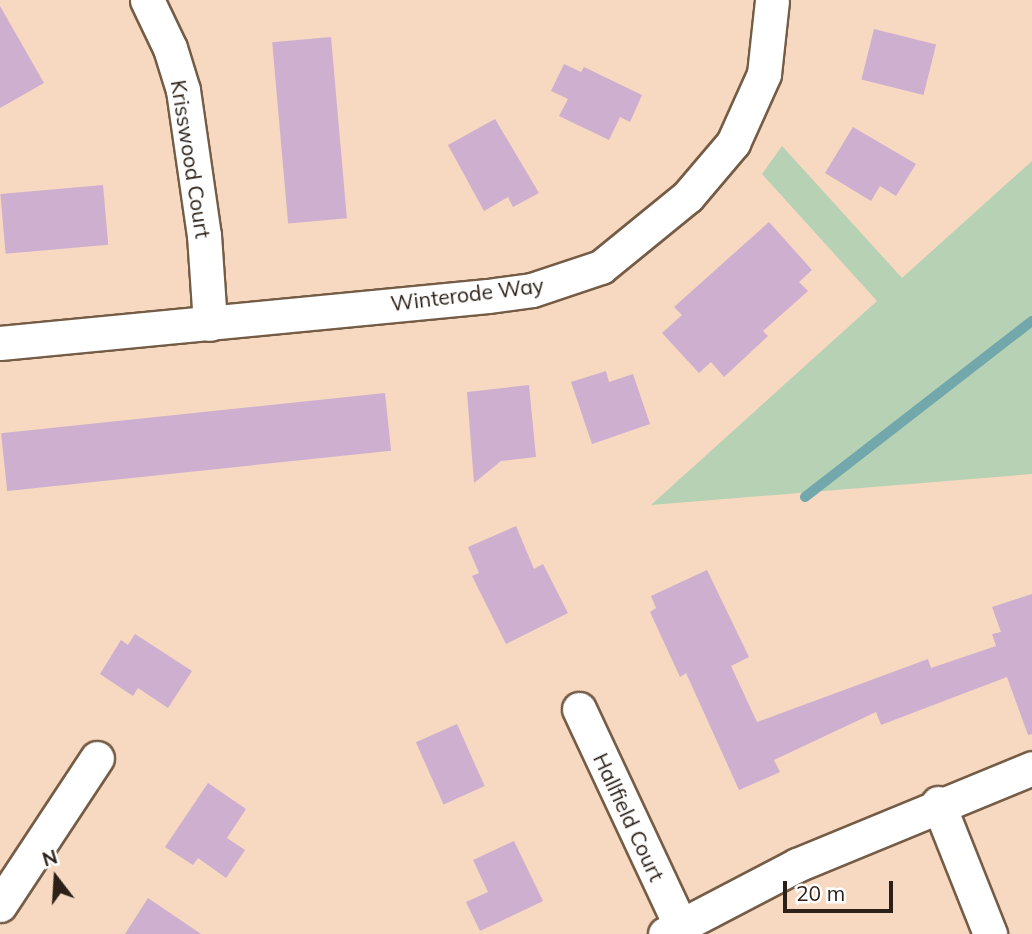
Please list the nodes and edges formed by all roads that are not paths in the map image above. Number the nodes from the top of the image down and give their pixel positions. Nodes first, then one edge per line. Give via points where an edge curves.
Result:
1 (147, 0) edge
2 (772, 0) edge
3 (210, 324) junction
4 (0, 343) edge
5 (579, 709) dead end
6 (97, 758) dead end
7 (1032, 768) edge
8 (939, 803) junction
9 (0, 905) edge
10 (673, 929) edge
11 (990, 934) edge

1 - 3 street, Krisswood Court via 165,35 183,90 204,235
2 - 3 street, Winterode Way via 764,74 733,143 688,196 601,267 521,291
3 - 4 street, Winterode Way
5 - 10 street, Hallfield Court
6 - 9 street
7 - 8 street
8 - 10 street via 797,865
8 - 11 street

